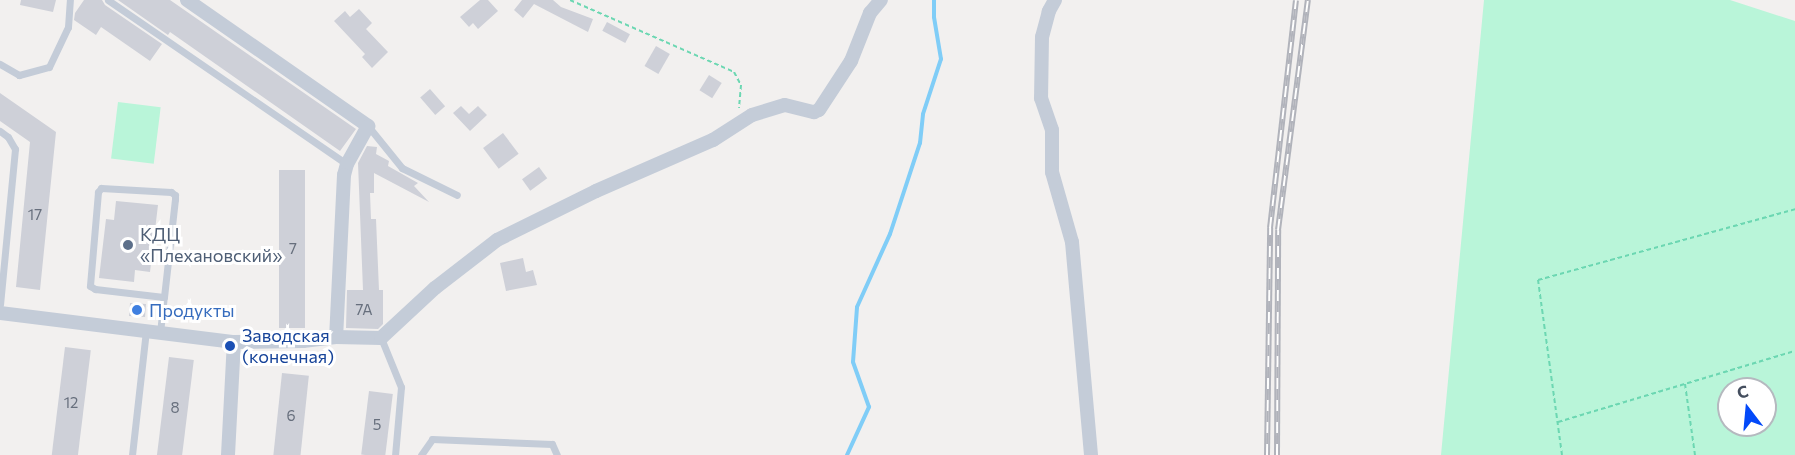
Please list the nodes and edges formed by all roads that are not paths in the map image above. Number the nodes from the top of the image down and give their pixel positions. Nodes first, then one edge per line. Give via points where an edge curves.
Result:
1 (70, 0) edge
2 (108, 0) edge
3 (187, 0) edge
4 (881, 0) edge
5 (1039, 0) edge
6 (1052, 6) edge
7 (0, 64) edge
8 (368, 126) junction
9 (0, 131) edge
10 (346, 164) junction
11 (457, 195) dead end
12 (164, 297) junction
13 (0, 304) edge
14 (0, 312) edge
15 (153, 331) junction
16 (336, 336) junction
17 (381, 338) junction
18 (234, 342) junction
19 (132, 455) edge
20 (228, 455) edge
21 (395, 455) edge
22 (421, 455) edge
23 (557, 455) edge
24 (1091, 455) edge

1 - 7 lane via 68,27 49,67 19,75
2 - 10 lane
3 - 8 street
4 - 17 street via 870,13 851,61 819,110 774,107 497,240 435,288
5 - 6 street
6 - 24 street via 1042,45 1041,98 1052,130 1052,172 1072,242
8 - 10 street
8 - 11 lane via 402,168
9 - 13 lane via 15,149
10 - 16 street
12 - 12 lane via 175,194 101,188 90,286
12 - 15 lane
14 - 15 street
15 - 18 street
15 - 19 lane
16 - 17 street
16 - 18 street via 303,341
17 - 21 lane via 401,387
18 - 20 street
22 - 23 lane via 432,439 552,444

